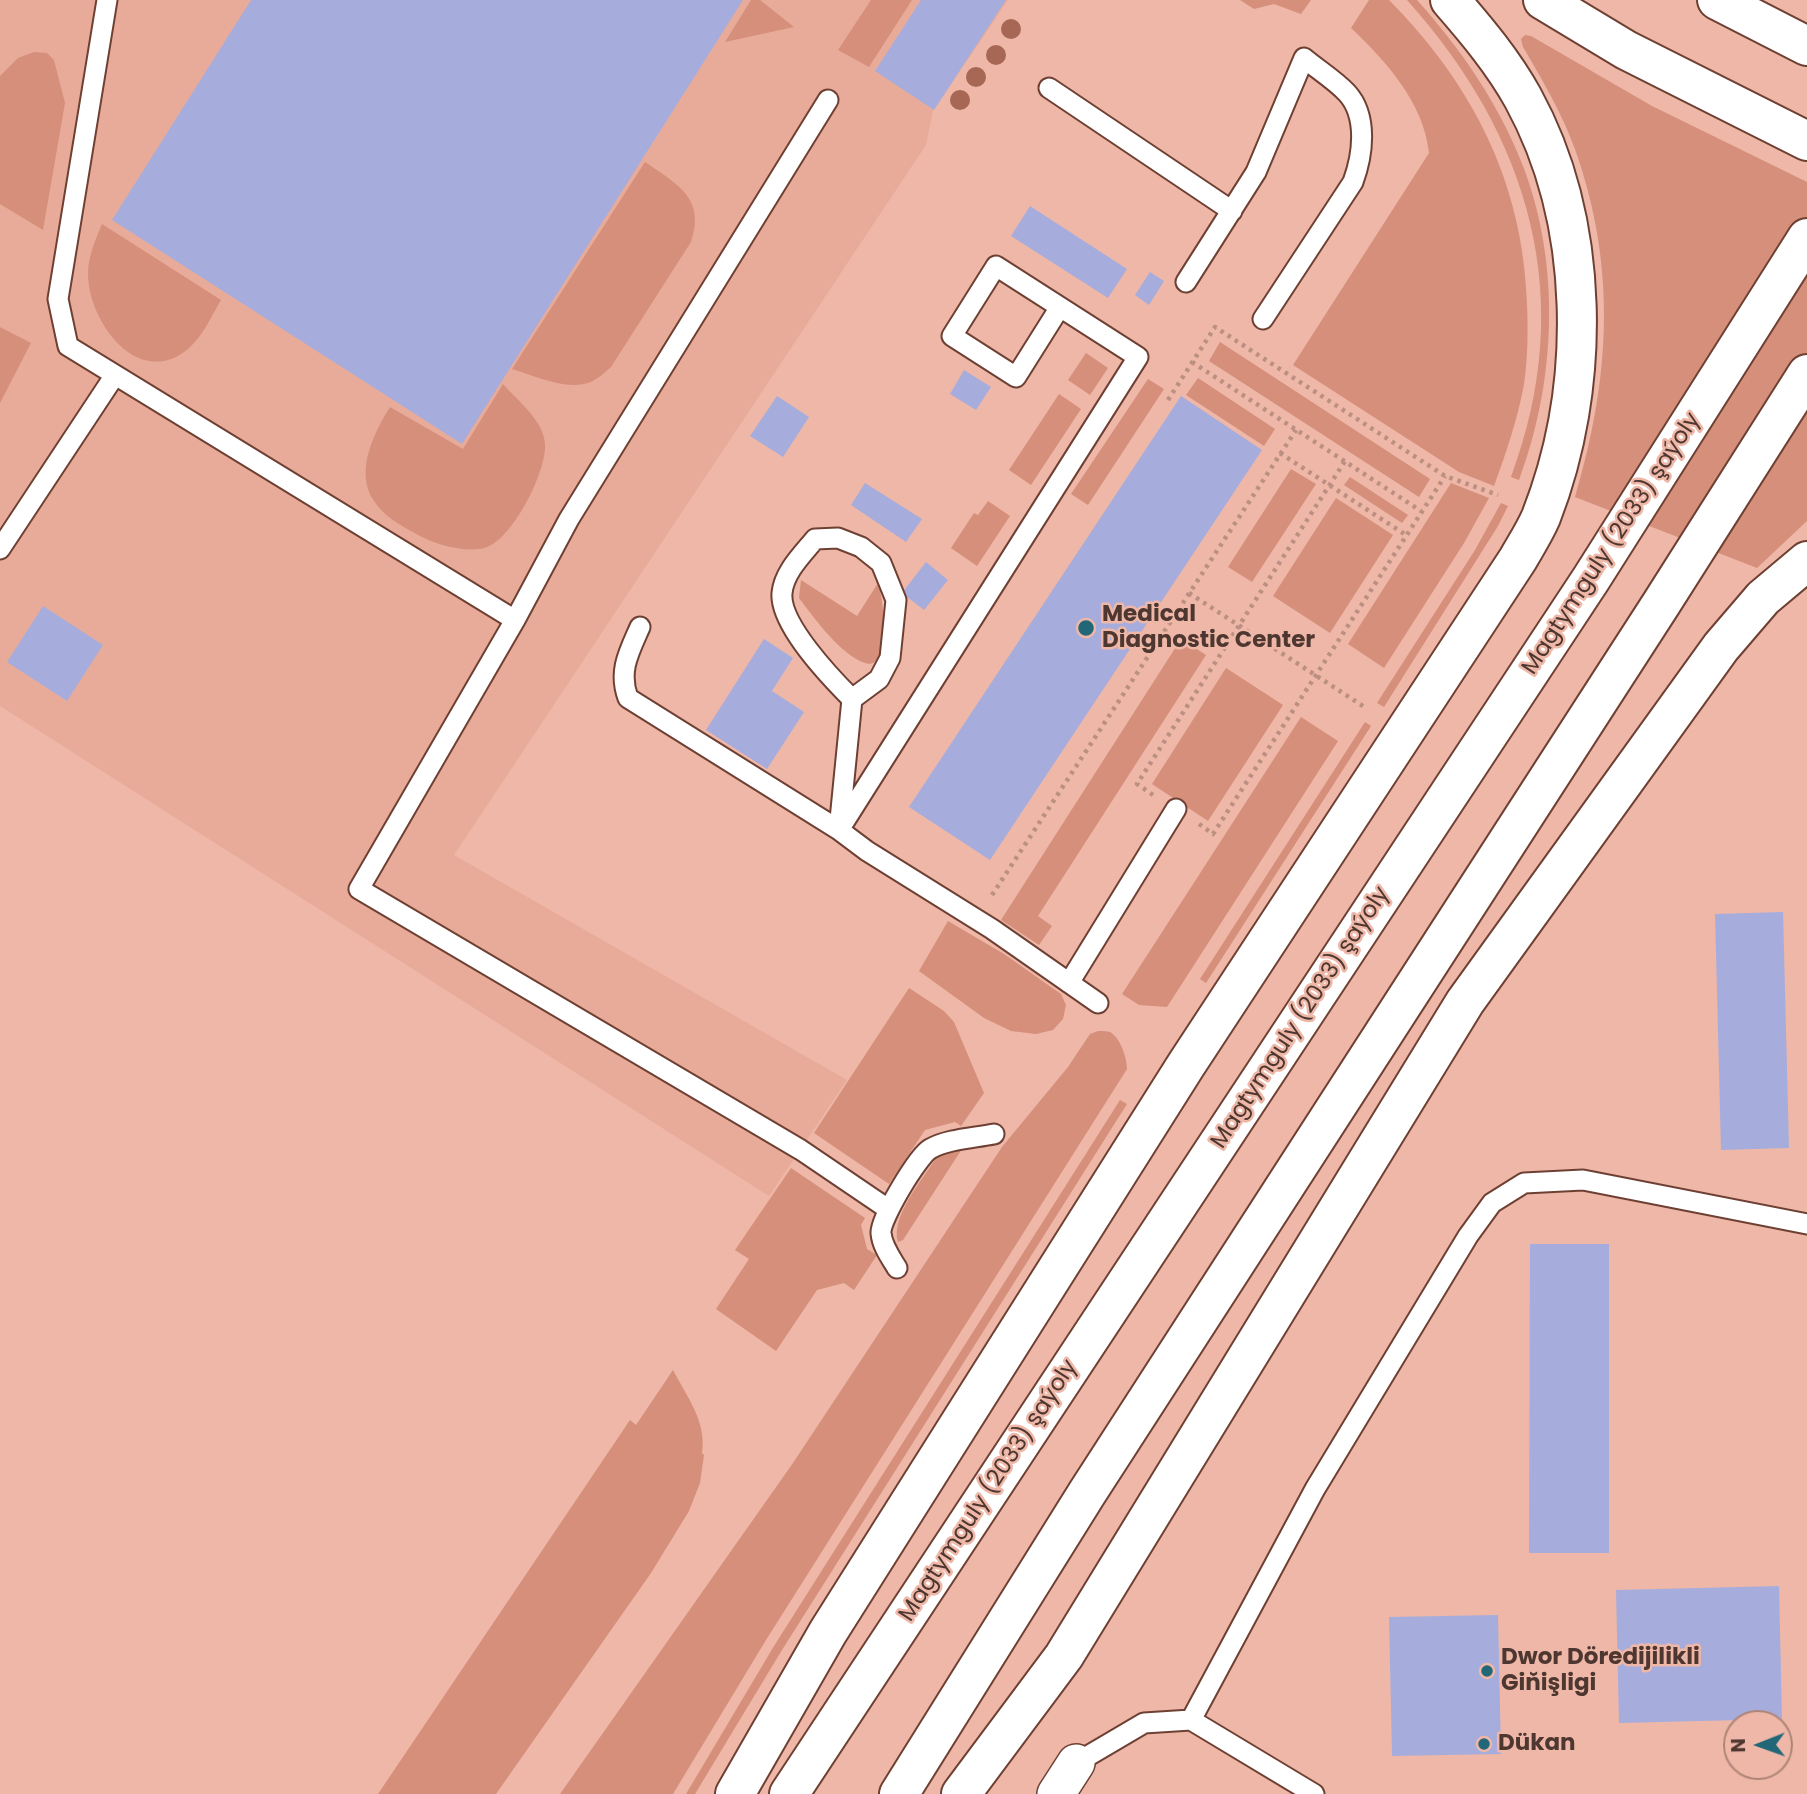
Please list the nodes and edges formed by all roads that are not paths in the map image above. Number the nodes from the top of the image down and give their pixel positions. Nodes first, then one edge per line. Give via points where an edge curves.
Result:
1 (107, 0) edge
2 (1450, 0) edge
3 (1543, 0) edge
4 (1717, 0) edge
5 (1807, 46) edge
6 (1049, 88) dead end
7 (828, 100) dead end
8 (1807, 141) edge
9 (1232, 211) junction
10 (1807, 238) edge
11 (1186, 282) dead end
12 (1060, 307) junction
13 (1263, 319) dead end
14 (1807, 374) edge
15 (115, 375) junction
16 (0, 549) edge
17 (1807, 561) edge
18 (515, 620) junction
19 (640, 627) dead end
20 (852, 699) junction
21 (1176, 809) dead end
22 (839, 830) junction
23 (1069, 983) junction
24 (1098, 1003) dead end
25 (994, 1134) dead end
26 (888, 1209) junction
27 (1807, 1224) edge
28 (897, 1268) dead end
29 (1191, 1720) junction
30 (1076, 1763) joint
31 (1283, 1785) edge
32 (735, 1794) edge
33 (789, 1794) edge
34 (899, 1794) edge
35 (961, 1794) edge
36 (1056, 1794) edge
37 (1314, 1794) edge

1 - 15 lane via 58,299 68,346
2 - 32 main road via 1488,44 1523,98 1560,187 1571,234 1577,323 1574,370 1568,417 1540,520 1186,1065 843,1609
3 - 8 main road via 1626,50
4 - 5 main road
6 - 9 lane
7 - 18 lane via 569,519
9 - 11 lane
9 - 13 lane via 1256,172 1304,58 1347,93 1356,109 1362,138 1360,162 1353,181
10 - 33 main road, Magtymguly (2033) şaýoly via 1591,579
12 - 12 lane via 996,266 952,336 1016,376
12 - 22 lane via 1138,357
14 - 34 main road via 1087,1493
15 - 16 lane
15 - 18 lane
17 - 35 main road via 1763,598 1721,647 1465,1002 1065,1656
18 - 26 lane via 359,889 801,1150
19 - 22 lane via 624,664 628,698
20 - 20 lane via 879,678 890,658 896,600 881,563 861,547 838,538 815,539 789,570 781,595 798,634
20 - 22 lane
21 - 23 lane
22 - 23 lane
23 - 24 lane
25 - 26 lane via 929,1149
26 - 28 lane via 881,1235
27 - 29 lane via 1583,1180 1524,1184 1492,1203 1315,1489
29 - 30 lane via 1144,1723
29 - 31 lane
30 - 36 street
31 - 37 lane

